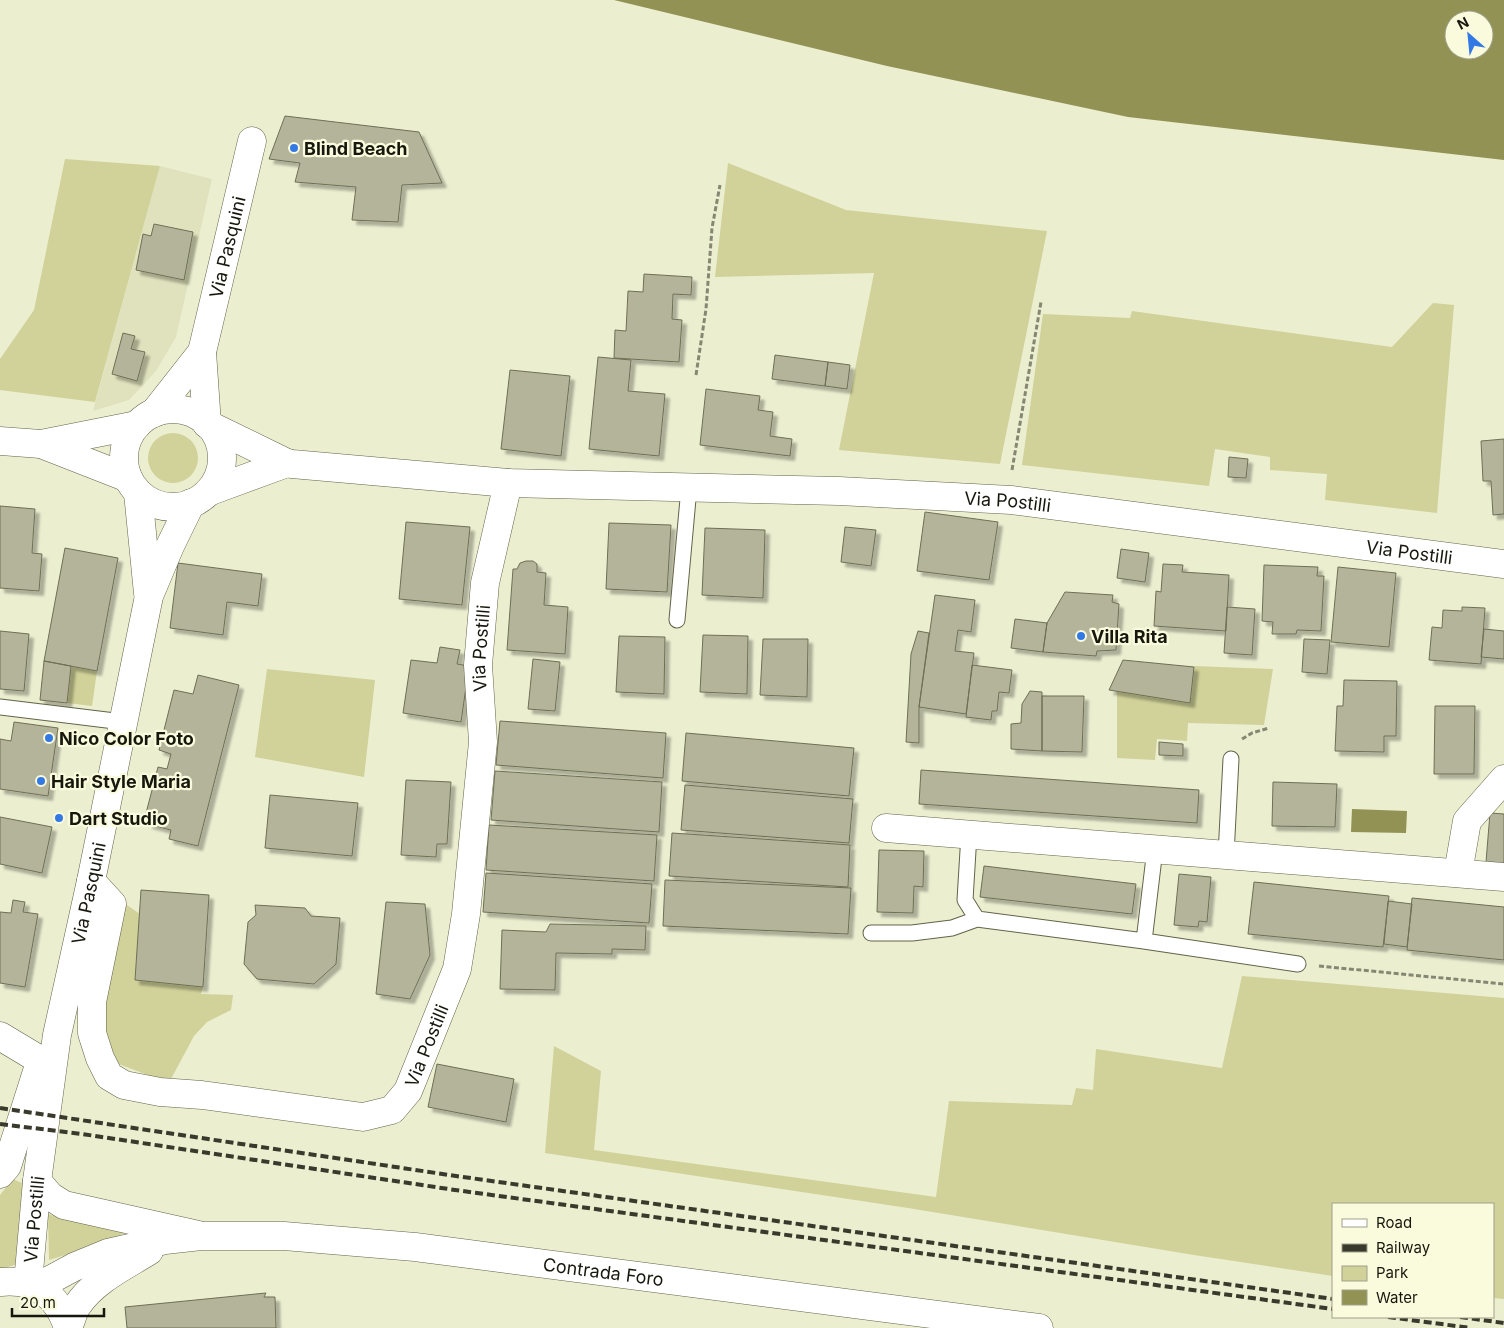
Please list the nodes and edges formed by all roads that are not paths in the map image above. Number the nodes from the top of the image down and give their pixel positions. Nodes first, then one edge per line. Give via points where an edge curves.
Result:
1 (252, 141) dead end
2 (202, 352) junction
3 (146, 419) junction
4 (207, 424) junction
5 (0, 440) edge
6 (41, 444) junction
7 (287, 463) junction
8 (508, 483) junction
9 (133, 485) junction
10 (689, 488) junction
11 (200, 498) junction
12 (1504, 564) edge
13 (149, 596) junction
14 (677, 620) dead end
15 (0, 707) edge
16 (123, 722) junction
17 (1231, 760) dead end
18 (1499, 790) edge
19 (886, 828) dead end
20 (969, 834) junction
21 (1155, 849) junction
22 (1226, 855) junction
23 (1458, 873) junction
24 (1504, 877) edge
25 (90, 881) junction
26 (977, 919) junction
27 (870, 933) dead end
28 (1144, 941) junction
29 (1298, 964) road end
30 (56, 1035) junction
31 (0, 1036) edge
32 (40, 1060) junction
33 (0, 1174) edge
34 (37, 1181) junction
35 (201, 1236) junction
36 (165, 1240) junction
37 (0, 1282) edge
38 (32, 1285) junction
39 (68, 1328) edge
40 (1039, 1328) edge

1 - 2 street, Via Pasquini
2 - 3 street, Via Pasquini
2 - 4 street, Via Pasquini
3 - 4 street via 168,410 182,410
3 - 6 street
3 - 9 street via 129,436 124,450 124,464
4 - 7 street, Via Postilli
4 - 11 street via 221,450 221,464 217,479
5 - 6 street
6 - 9 street
7 - 8 street, Via Postilli
7 - 11 street, Via Postilli
8 - 10 street, Via Postilli
8 - 25 street, Via Postilli via 483,602 478,665 483,742 457,969 408,1090 392,1110 363,1117 160,1092 124,1085 109,1076 92,1033 91,1016 112,904
9 - 11 street via 149,501 163,506 177,507
9 - 13 street, Via Pasquini
10 - 12 street, Via Postilli via 838,491 1006,500
10 - 14 lane
11 - 13 street, Via Pasquini via 170,546
13 - 16 street, Via Pasquini
15 - 16 lane
16 - 25 street, Via Pasquini
17 - 22 lane
18 - 23 street via 1467,821
19 - 20 street
20 - 21 street
20 - 26 lane via 965,900
21 - 22 street
21 - 28 lane
22 - 23 street
23 - 24 street
25 - 30 street, Via Pasquini
26 - 27 lane via 952,928 912,933
26 - 28 lane
28 - 29 lane
30 - 32 street, Via Pasquini
30 - 34 street, Via Pasquini
31 - 32 street
32 - 33 street, Via Pasquini via 7,1166
34 - 35 street, Via Postilli via 50,1196 64,1205
34 - 38 street, Via Postilli
35 - 36 street, Contrada Foro
35 - 40 street, Contrada Foro via 284,1236 415,1248
36 - 38 street, Contrada Foro via 108,1253
36 - 39 street, Contrada Foro via 96,1286 76,1306
37 - 38 street
38 - 39 street via 54,1300

